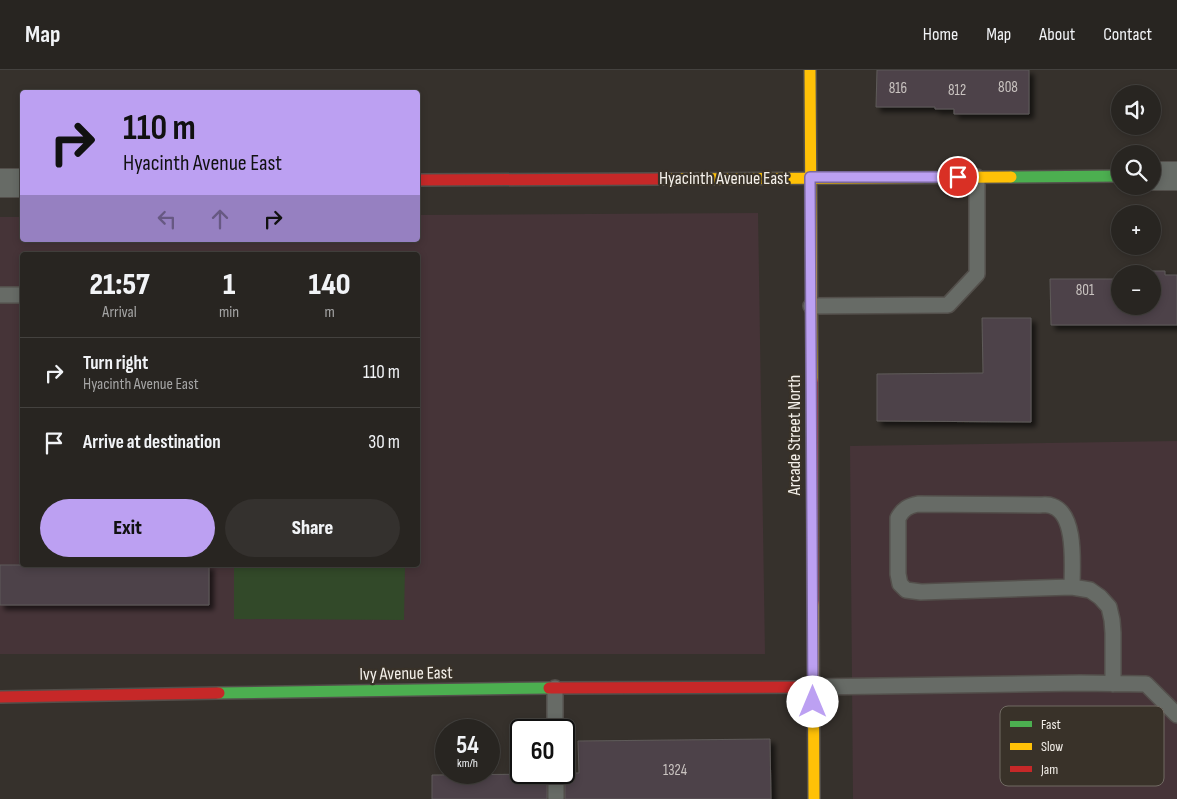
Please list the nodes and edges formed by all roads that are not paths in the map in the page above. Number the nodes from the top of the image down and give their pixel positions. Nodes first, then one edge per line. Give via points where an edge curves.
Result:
1 (810, 70) edge
2 (1111, 176) edge
3 (1161, 176) edge
4 (1177, 176) edge
5 (810, 177) junction
6 (978, 177) junction
7 (420, 180) edge
8 (0, 183) edge
9 (20, 183) edge
10 (0, 295) edge
11 (20, 295) edge
12 (811, 306) junction
13 (1072, 587) junction
14 (1113, 684) junction
15 (813, 687) junction
16 (555, 688) junction
17 (0, 697) edge
18 (1177, 715) edge
19 (555, 719) edge
20 (556, 784) edge
21 (556, 799) edge
22 (814, 799) edge

1 - 5 street, Arcade Street North
2 - 6 street, Hyacinth Avenue East
3 - 4 street
5 - 6 street, Hyacinth Avenue East
5 - 7 street, Hyacinth Avenue East
5 - 12 street, Arcade Street North
6 - 12 lane via 978,274 948,305
8 - 9 street
10 - 11 lane
12 - 15 street, Arcade Street North
13 - 13 lane via 1071,536 1062,513 1052,506 918,504 908,506 898,518 898,574 900,584 906,590
13 - 14 lane via 1090,590 1109,607 1113,633
14 - 15 lane
14 - 18 lane via 1146,684
15 - 16 street, Ivy Avenue East
15 - 22 street, Arcade Street North
16 - 17 street, Ivy Avenue East
16 - 19 lane
20 - 21 lane

